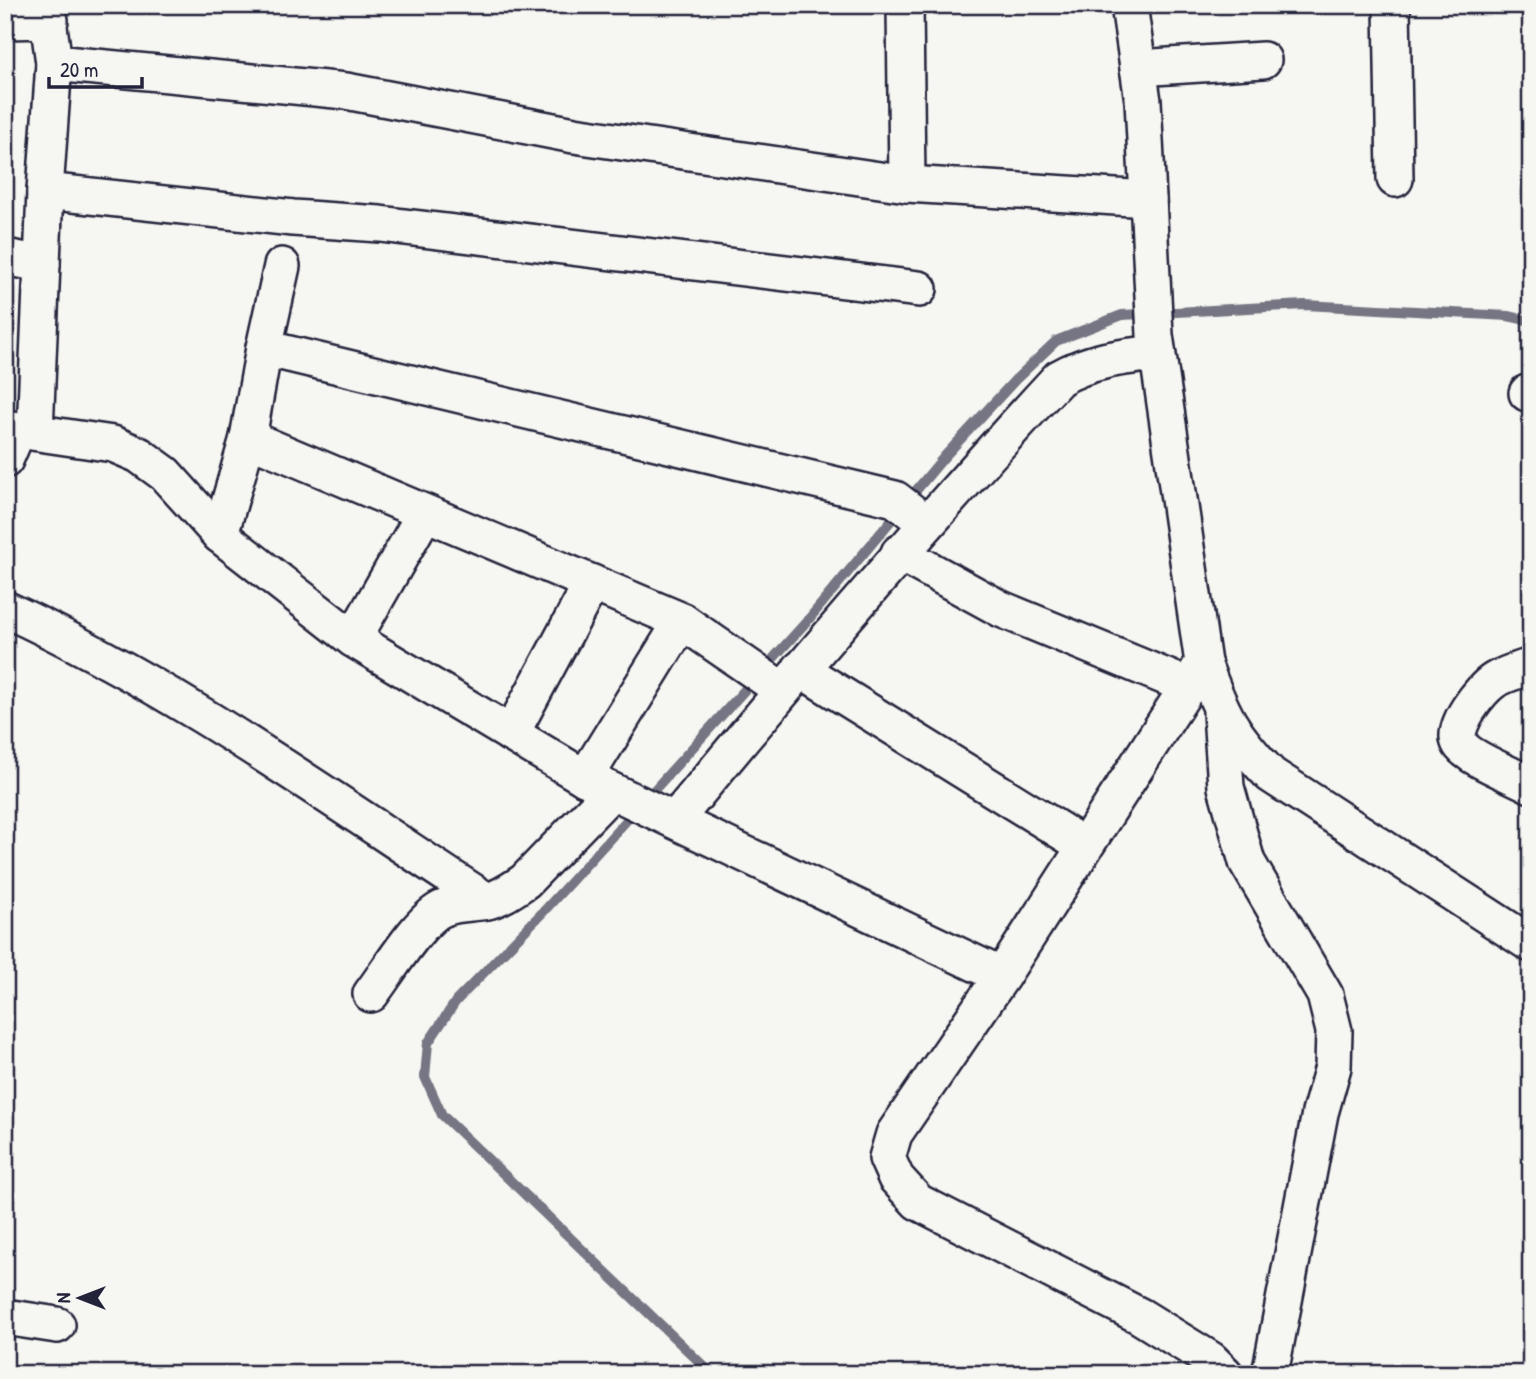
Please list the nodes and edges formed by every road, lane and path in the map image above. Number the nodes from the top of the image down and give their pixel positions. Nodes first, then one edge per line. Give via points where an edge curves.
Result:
1 (905, 5) edge
2 (1129, 5) edge
3 (1392, 5) edge
4 (48, 13) edge
5 (5, 21) edge
6 (1262, 60) dead end
7 (54, 63) junction
8 (1138, 68) junction
9 (1395, 179) dead end
10 (907, 184) junction
11 (44, 195) junction
12 (1147, 199) junction
13 (42, 254) junction
14 (5, 257) edge
15 (282, 266) dead end
16 (919, 289) dead end
17 (1156, 344) junction
18 (264, 348) junction
19 (16, 437) edge
20 (248, 438) junction
21 (913, 512) junction
22 (425, 513) junction
23 (220, 536) junction
24 (899, 553) junction
25 (592, 583) junction
26 (5, 608) edge
27 (682, 621) junction
28 (353, 639) junction
29 (1531, 666) edge
30 (1196, 674) junction
31 (791, 679) junction
32 (1220, 709) junction
33 (511, 734) junction
34 (1531, 785) edge
35 (631, 800) junction
36 (1085, 846) junction
37 (488, 901) junction
38 (1531, 944) edge
39 (1002, 976) junction
40 (371, 994) dead end
41 (5, 1317) edge
42 (57, 1325) dead end
43 (1225, 1374) edge
44 (1270, 1374) edge

1 - 10 street
2 - 8 street
3 - 9 street
4 - 5 street
4 - 7 street
6 - 8 street
7 - 10 street via 346,91 574,135
7 - 11 street
8 - 12 street
10 - 12 street
11 - 13 street
11 - 16 street via 380,224
12 - 17 street
13 - 14 street
13 - 19 street
15 - 18 street
17 - 21 street via 1082,365 1059,378
17 - 30 street
18 - 20 street
18 - 21 street
19 - 23 street via 113,444 139,455 165,474
20 - 22 street
20 - 23 street
21 - 24 street
22 - 25 street
22 - 28 street
23 - 28 street
24 - 30 street via 1001,609
24 - 31 street
25 - 27 street
25 - 33 street
26 - 37 street via 180,702
27 - 31 street
27 - 35 street
28 - 33 street
29 - 34 street via 1494,680 1479,693 1457,737 1472,754
30 - 32 street
30 - 36 street
31 - 35 street
31 - 36 street
32 - 38 street via 1241,744 1271,775
32 - 44 street via 1226,788 1247,862 1325,995 1334,1031 1333,1067
33 - 35 street
35 - 37 street via 525,881
35 - 39 street
36 - 39 street
37 - 40 street via 441,909 428,919
39 - 43 street via 894,1134 887,1158 896,1178 918,1202 1140,1316 1212,1360
41 - 42 street

